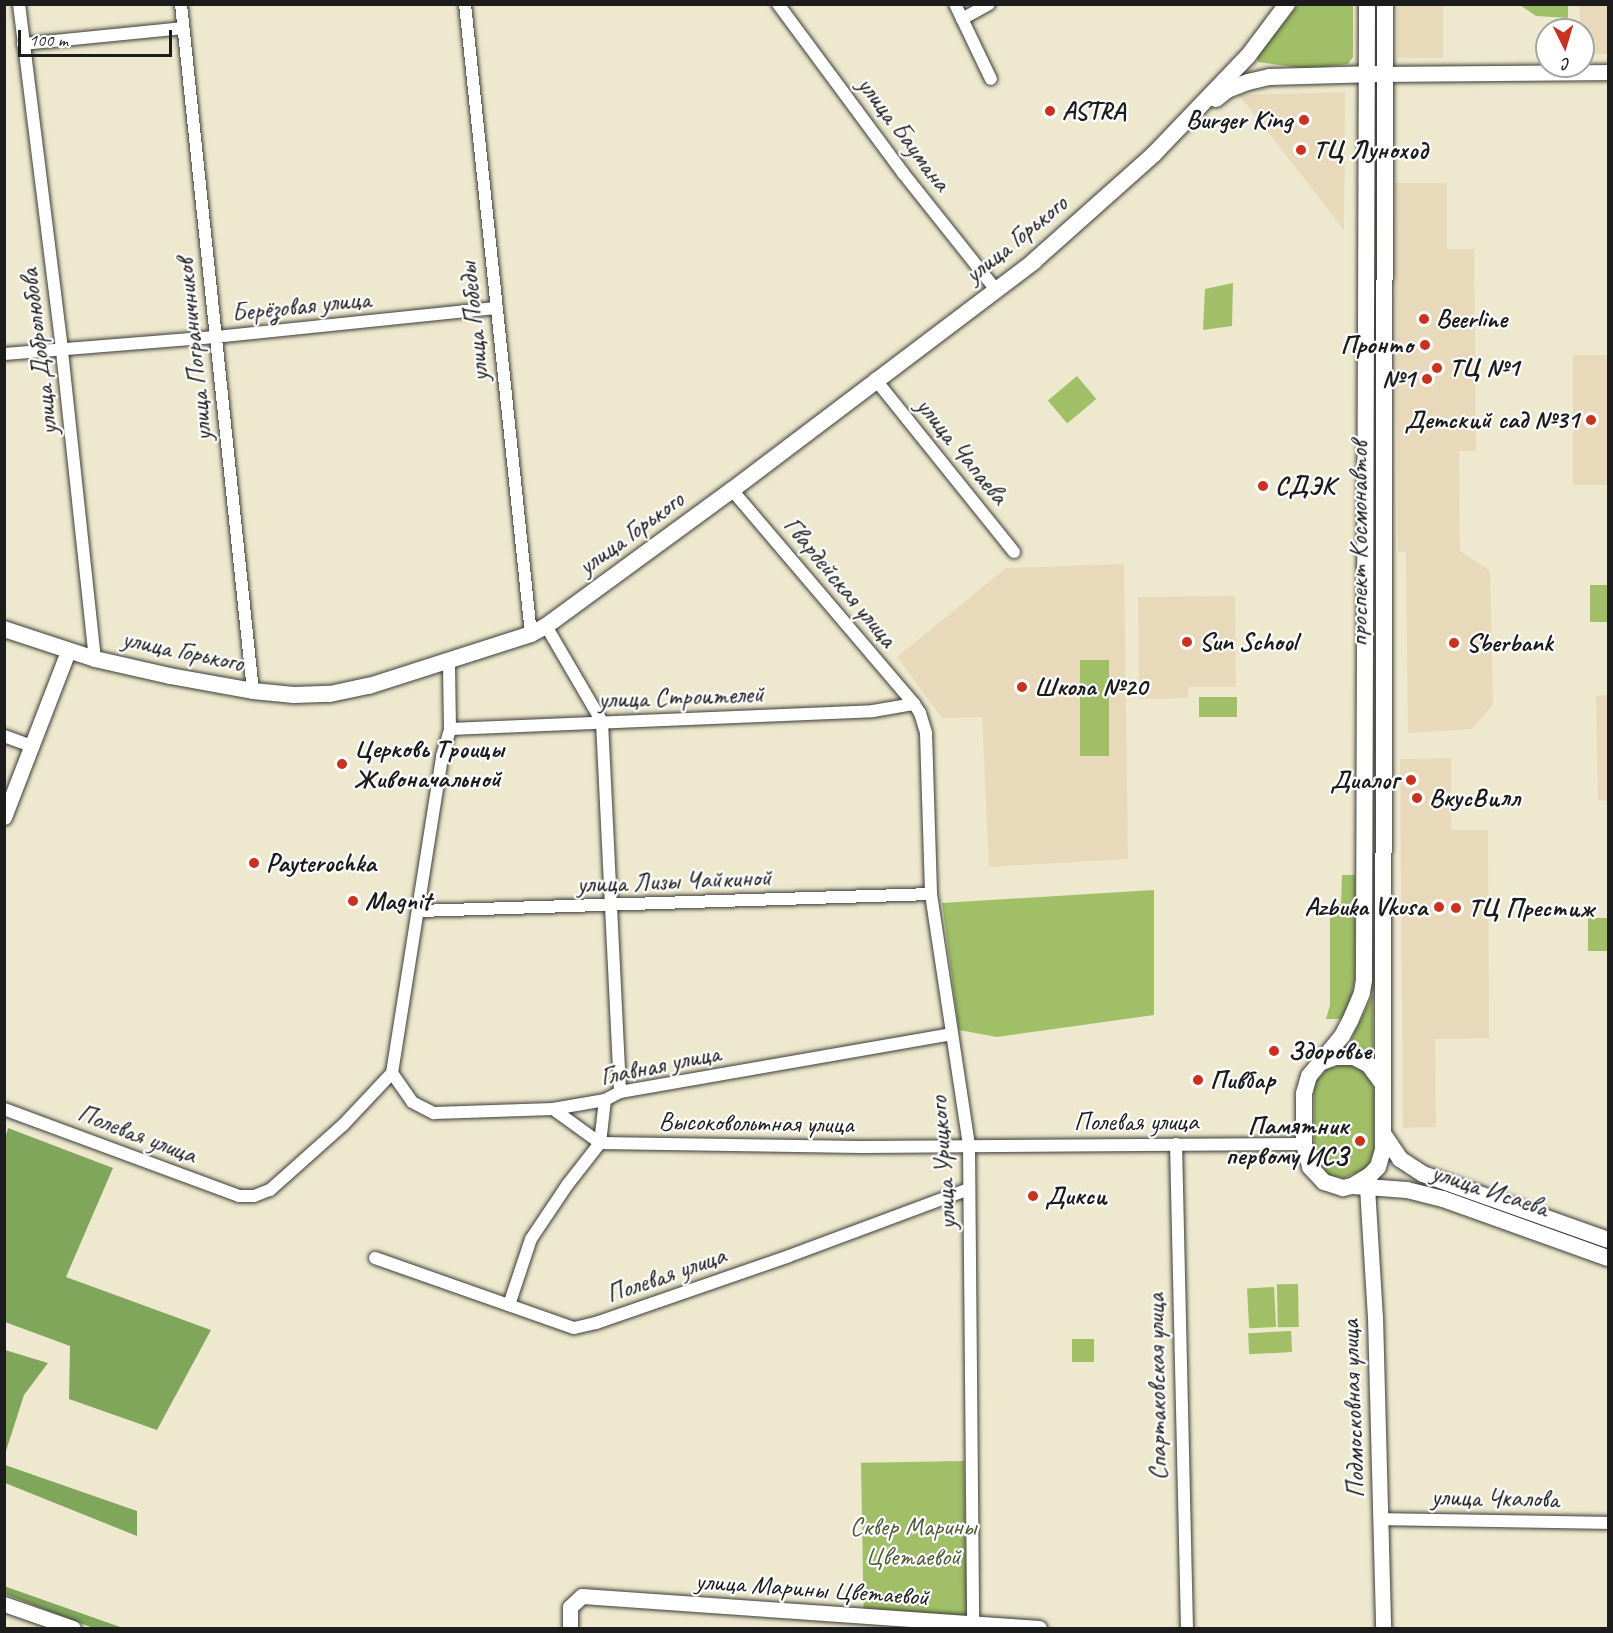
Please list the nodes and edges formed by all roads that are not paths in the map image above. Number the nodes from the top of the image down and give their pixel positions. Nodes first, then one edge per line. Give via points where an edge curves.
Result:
1 (19, 4) edge
2 (180, 4) edge
3 (465, 4) edge
4 (778, 4) edge
5 (955, 4) edge
6 (989, 4) edge
7 (1287, 4) edge
8 (1367, 4) edge
9 (1385, 4) edge
10 (962, 19) junction
11 (183, 28) junction
12 (23, 44) junction
13 (1248, 56) junction
14 (1608, 72) edge
15 (1366, 74) junction
16 (1385, 74) junction
17 (1269, 77) junction
18 (991, 79) dead end
19 (1180, 127) junction
20 (996, 290) junction
21 (495, 308) junction
22 (215, 337) junction
23 (62, 351) junction
24 (4, 354) edge
25 (875, 379) junction
26 (732, 490) junction
27 (1014, 552) dead end
28 (546, 626) junction
29 (4, 629) edge
30 (531, 634) junction
31 (68, 651) junction
32 (95, 659) junction
33 (449, 662) junction
34 (253, 691) junction
35 (914, 704) junction
36 (602, 723) junction
37 (450, 729) junction
38 (4, 736) edge
39 (32, 746) junction
40 (4, 817) edge
41 (932, 894) junction
42 (611, 906) junction
43 (419, 911) junction
44 (952, 1034) junction
45 (1321, 1063) junction
46 (392, 1073) junction
47 (1383, 1084) junction
48 (620, 1092) junction
49 (605, 1101) junction
50 (4, 1108) edge
51 (553, 1109) junction
52 (1383, 1132) junction
53 (600, 1143) junction
54 (1176, 1144) junction
55 (1304, 1144) junction
56 (969, 1145) junction
57 (1360, 1187) junction
58 (969, 1189) junction
59 (1608, 1240) edge
60 (375, 1258) dead end
61 (1608, 1258) edge
62 (509, 1305) junction
63 (1381, 1519) junction
64 (1608, 1523) edge
65 (4, 1604) edge
66 (974, 1624) junction
67 (73, 1629) edge
68 (570, 1629) edge
69 (1039, 1629) edge
70 (1186, 1629) edge
71 (1383, 1629) edge

1 - 12 street, улица Добролюбова
2 - 11 street, улица Пограничников
3 - 21 street, улица Победы
4 - 20 street, улица Баумана
5 - 10 street
6 - 10 street
7 - 13 main road
8 - 15 main road, проспект Космонавтов
9 - 16 main road, проспект Космонавтов
10 - 18 street
11 - 12 street
11 - 22 street, улица Пограничников
12 - 23 street, улица Добролюбова
13 - 17 main road via 1251,65
13 - 19 main road
14 - 16 street
15 - 16 main road
15 - 17 main road
15 - 45 main road, проспект Космонавтов via 1364,980 1350,1021
16 - 47 main road, проспект Космонавтов
17 - 19 main road via 1227,90
19 - 20 main road, улица Горького via 1131,176
20 - 25 main road, улица Горького
21 - 22 street, Берёзовая улица
21 - 30 street, улица Победы
22 - 23 street, Берёзовая улица
22 - 34 street, улица Пограничников
23 - 24 street, Берёзовая улица
23 - 32 street, улица Добролюбова
25 - 26 main road, улица Горького
25 - 27 street, улица Чапаева
26 - 28 main road, улица Горького
26 - 35 street, Гвардейская улица
28 - 30 main road, улица Горького
28 - 36 street
29 - 31 main road, улица Горького
30 - 33 main road, улица Горького
31 - 32 main road, улица Горького
31 - 39 street
32 - 34 main road, улица Горького
33 - 34 main road, улица Горького via 330,694
33 - 37 street
35 - 36 street, улица Строителей via 873,711
35 - 41 street, улица Урицкого via 921,713 926,733
36 - 37 street, улица Строителей
36 - 42 street
37 - 43 street via 442,756
38 - 39 street
39 - 40 street
41 - 42 street, улица Лизы Чайкиной
41 - 44 street, улица Урицкого
42 - 43 street, улица Лизы Чайкиной
42 - 48 street
43 - 46 street
44 - 48 street, Главная улица
44 - 56 street, улица Урицкого
45 - 47 main road via 1335,1057 1354,1057 1369,1065
45 - 55 main road, проспект Космонавтов via 1305,1084
46 - 50 street, Полевая улица via 332,1135 270,1190 254,1196 239,1197
46 - 51 street, Главная улица via 412,1102 434,1113
47 - 52 main road, проспект Космонавтов
48 - 49 street, Главная улица
49 - 51 street, Главная улица
49 - 53 street
51 - 53 street
52 - 57 main road, проспект Космонавтов via 1377,1167
52 - 59 main road, улица Исаева via 1400,1159 1423,1174
53 - 56 street, Высоковольтная улица
53 - 62 street via 531,1239
54 - 55 street, Полевая улица
54 - 56 street, Полевая улица
54 - 70 street, Спартаковская улица
55 - 57 main road, проспект Космонавтов via 1316,1176 1334,1186
56 - 58 street, улица Урицкого
57 - 61 main road, улица Исаева via 1407,1190 1443,1199
57 - 63 street, Подмосковная улица via 1375,1316
58 - 62 street, Полевая улица via 597,1323 574,1328
58 - 66 street, улица Урицкого
60 - 62 street, Полевая улица
63 - 64 street, улица Чкалова
63 - 71 street, Подмосковная улица
65 - 67 street
66 - 68 street, улица Марины Цветаевой via 582,1596 570,1607
66 - 69 street, улица Марины Цветаевой

